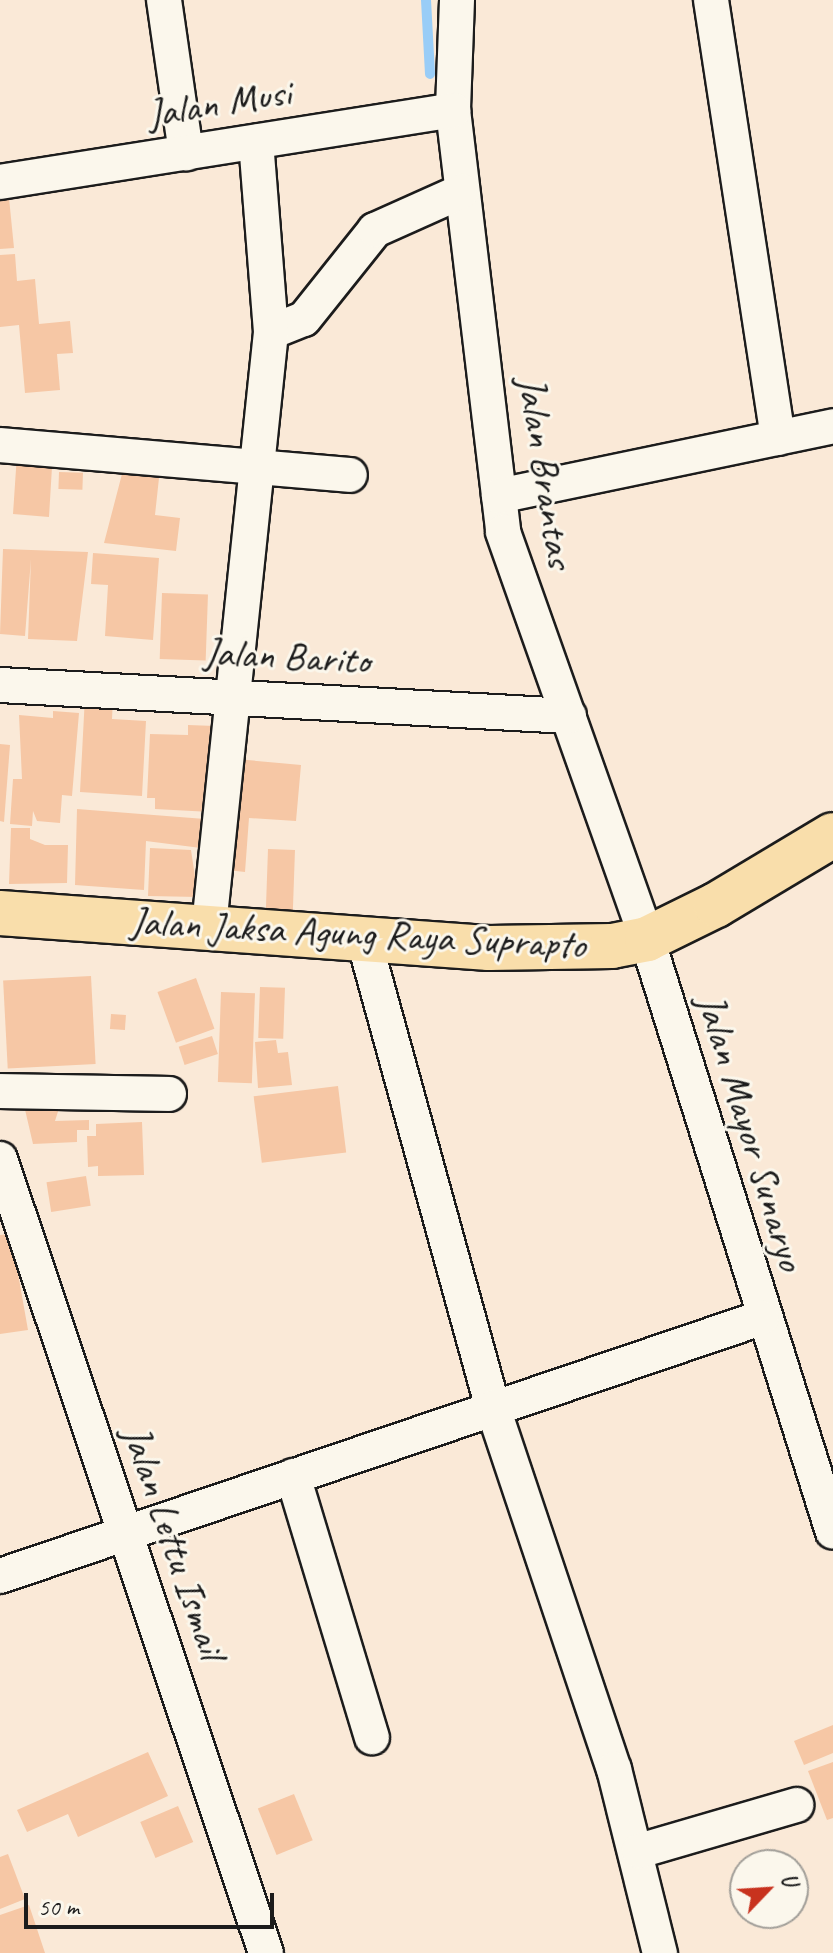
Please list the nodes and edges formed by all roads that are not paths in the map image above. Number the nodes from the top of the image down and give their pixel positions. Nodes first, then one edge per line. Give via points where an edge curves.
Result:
1 (164, 0) edge
2 (457, 0) edge
3 (711, 0) edge
4 (453, 110) junction
5 (256, 142) junction
6 (186, 153) junction
7 (0, 182) edge
8 (453, 195) junction
9 (271, 332) junction
10 (833, 426) edge
11 (778, 438) junction
12 (0, 445) edge
13 (256, 467) junction
14 (350, 475) dead end
15 (499, 496) junction
16 (0, 685) edge
17 (232, 697) junction
18 (569, 716) junction
19 (833, 835) edge
20 (0, 913) edge
21 (209, 926) junction
22 (647, 939) junction
23 (364, 940) junction
24 (0, 1091) edge
25 (169, 1094) dead end
26 (0, 1159) edge
27 (761, 1318) junction
28 (493, 1408) junction
29 (293, 1476) junction
30 (833, 1532) edge
31 (124, 1533) junction
32 (0, 1576) edge
33 (372, 1737) dead end
34 (796, 1805) dead end
35 (639, 1851) junction
36 (266, 1953) edge
37 (660, 1953) edge

1 - 6 street
2 - 4 street, Jalan Brantas
3 - 11 street
4 - 5 street, Jalan Musi
4 - 8 street, Jalan Brantas
5 - 6 street, Jalan Musi
5 - 9 street
6 - 7 street, Jalan Musi
8 - 9 street via 394,220 356,248 297,325
8 - 15 street, Jalan Brantas
9 - 13 street
10 - 11 street
11 - 15 street
12 - 13 street
13 - 14 street
13 - 17 street
15 - 18 street, Jalan Brantas via 515,579
16 - 17 street, Jalan Barito
17 - 18 street, Jalan Barito
17 - 21 street
18 - 22 street, Jalan Brantas
19 - 22 main road, Jalan Jaksa Agung Raya Suprapto
20 - 21 main road, Jalan Jaksa Agung Raya Suprapto
21 - 23 main road, Jalan Jaksa Agung Raya Suprapto
22 - 23 main road, Jalan Jaksa Agung Raya Suprapto via 531,949
22 - 27 street, Jalan Mayor Sunaryo
23 - 28 street
24 - 25 street
26 - 31 street, Jalan Lettu Ismail
27 - 28 street
27 - 30 street, Jalan Mayor Sunaryo
28 - 29 street
28 - 35 street
29 - 31 street
29 - 33 street
31 - 32 street
31 - 36 street, Jalan Lettu Ismail
34 - 35 street
35 - 37 street

